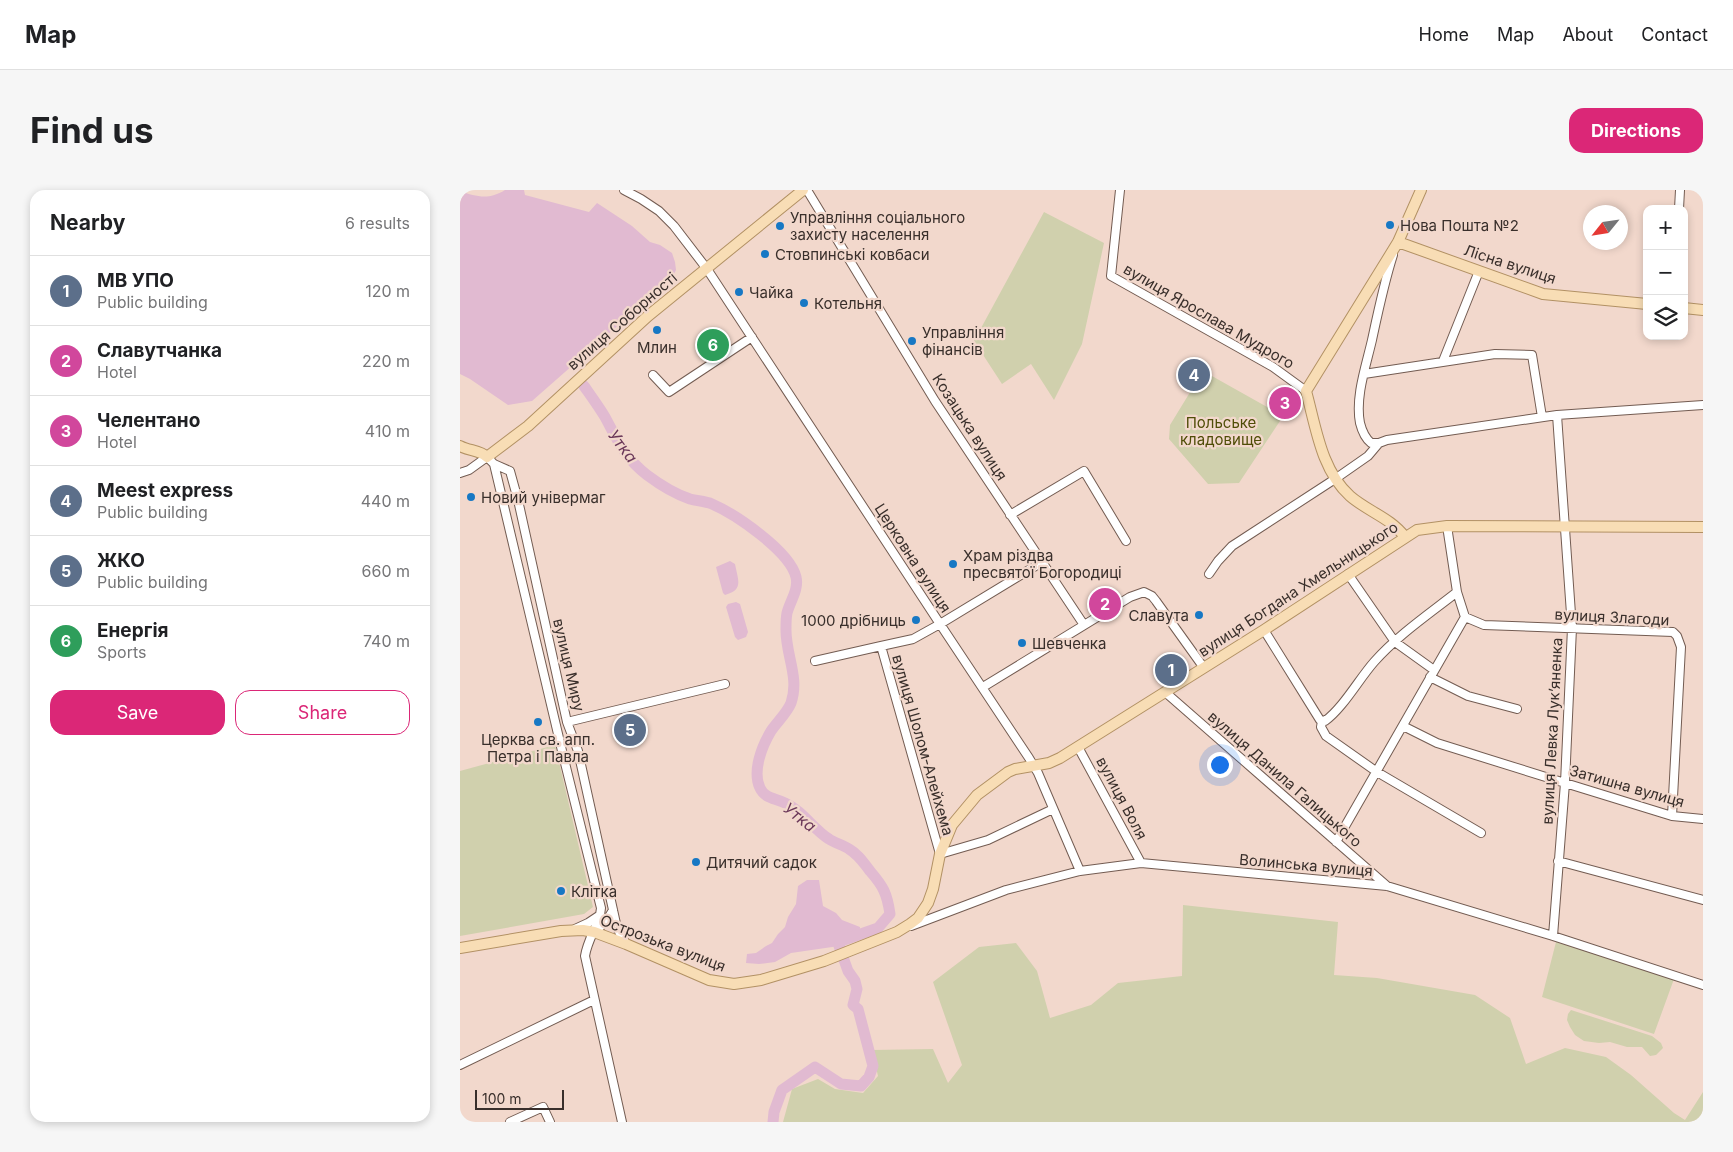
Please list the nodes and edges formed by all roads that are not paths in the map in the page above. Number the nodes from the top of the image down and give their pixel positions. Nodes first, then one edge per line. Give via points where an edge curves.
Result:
1 (624, 190) edge
2 (805, 190) edge
3 (1120, 190) edge
4 (1421, 190) edge
5 (1680, 190) edge
6 (1679, 205) edge
7 (1398, 242) junction
8 (707, 268) junction
9 (1478, 271) junction
10 (1643, 304) edge
11 (1688, 308) edge
12 (1703, 310) edge
13 (752, 337) junction
14 (1442, 361) junction
15 (1364, 374) junction
16 (653, 375) dead end
17 (1306, 391) junction
18 (1703, 405) edge
19 (1558, 415) junction
20 (1542, 417) junction
21 (1379, 443) junction
22 (460, 446) edge
23 (491, 460) junction
24 (460, 473) edge
25 (1335, 479) junction
26 (1010, 515) junction
27 (1387, 520) junction
28 (1446, 526) junction
29 (1564, 526) junction
30 (1703, 527) edge
31 (1417, 530) junction
32 (1405, 537) junction
33 (1126, 541) dead end
34 (1395, 543) junction
35 (1042, 562) junction
36 (1209, 574) dead end
37 (1348, 574) junction
38 (1457, 592) junction
39 (1465, 617) junction
40 (940, 624) junction
41 (1084, 625) junction
42 (1572, 628) junction
43 (1264, 630) junction
44 (1395, 642) junction
45 (881, 646) junction
46 (815, 661) dead end
47 (1204, 668) junction
48 (1432, 674) junction
49 (725, 684) dead end
50 (983, 687) junction
51 (1165, 692) junction
52 (1517, 709) dead end
53 (1322, 721) junction
54 (567, 722) junction
55 (1403, 726) junction
56 (1078, 747) junction
57 (1033, 764) junction
58 (1377, 772) junction
59 (1565, 783) junction
60 (1054, 810) junction
61 (1672, 816) junction
62 (1703, 819) edge
63 (1481, 833) dead end
64 (1336, 842) junction
65 (940, 854) junction
66 (1558, 861) junction
67 (1141, 863) junction
68 (1080, 870) junction
69 (1387, 886) junction
70 (1703, 900) edge
71 (613, 910) junction
72 (600, 915) junction
73 (572, 930) junction
74 (902, 930) junction
75 (594, 932) junction
76 (1553, 936) junction
77 (626, 944) junction
78 (460, 948) edge
79 (824, 961) joint
80 (1703, 986) edge
81 (594, 1000) junction
82 (460, 1065) edge
83 (510, 1122) edge
84 (550, 1122) edge
85 (622, 1122) edge

1 - 8 street, Церковна вулиця via 659,211
2 - 8 main road, вулиця Соборності
2 - 26 street, Козацька вулиця via 935,401
3 - 17 street, вулиця Ярослава Мудрого via 1111,276 1273,367
4 - 7 main road
5 - 6 street
7 - 9 main road, Лісна вулиця
7 - 15 street via 1387,274
7 - 17 main road
8 - 13 street, Церковна вулиця
8 - 23 main road, вулиця Соборності via 648,316
9 - 10 main road, Лісна вулиця via 1543,294
9 - 14 street
11 - 12 main road
13 - 16 street via 670,392
13 - 40 street, Церковна вулиця
14 - 15 street
14 - 20 street via 1495,354 1532,355
15 - 21 street via 1360,423 1366,438 1371,443
17 - 25 main road via 1325,458
18 - 19 street
19 - 20 street
19 - 29 street, вулиця Левка Лукʼяненка
20 - 21 street
21 - 25 street via 1368,456
22 - 23 main road, вулиця Миру via 483,453
23 - 24 street, вулиця Соборності
23 - 54 street, вулиця Миру via 510,471
23 - 72 street, вулиця Миру via 600,903
25 - 27 main road via 1354,499
25 - 36 street via 1232,546
26 - 33 street via 1084,471
26 - 35 street, Козацька вулиця
27 - 31 main road
27 - 32 main road
27 - 34 main road via 1395,532
28 - 29 main road, вулиця Богдана Хмельницького
28 - 31 main road, вулиця Богдана Хмельницького
28 - 38 street
29 - 30 main road, вулиця Богдана Хмельницького
29 - 42 street, вулиця Левка Лукʼяненка
31 - 32 main road, вулиця Богдана Хмельницького
32 - 34 main road, вулиця Богдана Хмельницького
34 - 37 main road, вулиця Богдана Хмельницького
35 - 40 street, вулиця Шолом-Алейхема
35 - 41 street, Козацька вулиця
37 - 43 main road, вулиця Богдана Хмельницького
37 - 44 street
38 - 39 street
38 - 44 street
39 - 42 street, вулиця Злагоди via 1484,625
39 - 48 street
40 - 45 street, вулиця Шолом-Алейхема via 913,639
40 - 50 street, Церковна вулиця
41 - 47 street via 1130,597 1148,594 1171,620
41 - 50 street
42 - 59 street, вулиця Левка Лукʼяненка
42 - 61 street, вулиця Злагоди via 1673,632 1677,636 1680,647
43 - 47 main road, вулиця Богдана Хмельницького
43 - 53 street
44 - 48 street
44 - 53 street via 1374,661 1328,719
45 - 46 street
45 - 65 street, вулиця Шолом-Алейхема
47 - 51 main road, вулиця Богдана Хмельницького
48 - 52 street via 1468,696
48 - 55 street
49 - 54 street
50 - 57 street, Церковна вулиця
51 - 56 main road, вулиця Богдана Хмельницького
51 - 64 street, вулиця Данила Галицького
53 - 58 street via 1321,727 1326,736
54 - 71 street, вулиця Миру via 578,752
55 - 58 street
55 - 59 street, Затишна вулиця via 1437,743
56 - 57 main road, вулиця Богдана Хмельницького via 1055,761
56 - 67 street, вулиця Воля
57 - 60 street, Церковна вулиця
57 - 65 main road, вулиця Богдана Хмельницького via 1008,772 977,795 952,825
58 - 63 street
58 - 64 street
59 - 61 street, Затишна вулиця
59 - 66 street, вулиця Левка Лукʼяненка
60 - 65 street via 988,840
60 - 68 street, Церковна вулиця
61 - 62 street, Затишна вулиця
64 - 69 street, вулиця Данила Галицького
65 - 74 main road, вулиця Богдана Хмельницького via 928,903 918,918
66 - 70 street
66 - 76 street, вулиця Левка Лукʼяненка
67 - 68 street, Волинська вулиця
67 - 69 street, Волинська вулиця
68 - 74 street, Волинська вулиця via 1006,890
69 - 76 street, Волинська вулиця
71 - 75 street
71 - 77 street, вулиця Миру
72 - 73 street
72 - 75 street, вулиця Миру
73 - 75 main road, Острозька вулиця
73 - 78 main road, Острозька вулиця
74 - 79 main road, вулиця Богдана Хмельницького
75 - 77 main road, Острозька вулиця
75 - 81 street, вулиця Миру via 585,956
76 - 80 street, Волинська вулиця
77 - 79 main road, Острозька вулиця via 709,980 734,984 761,980
81 - 82 street
81 - 85 street, вулиця Миру
83 - 84 street via 543,1107

